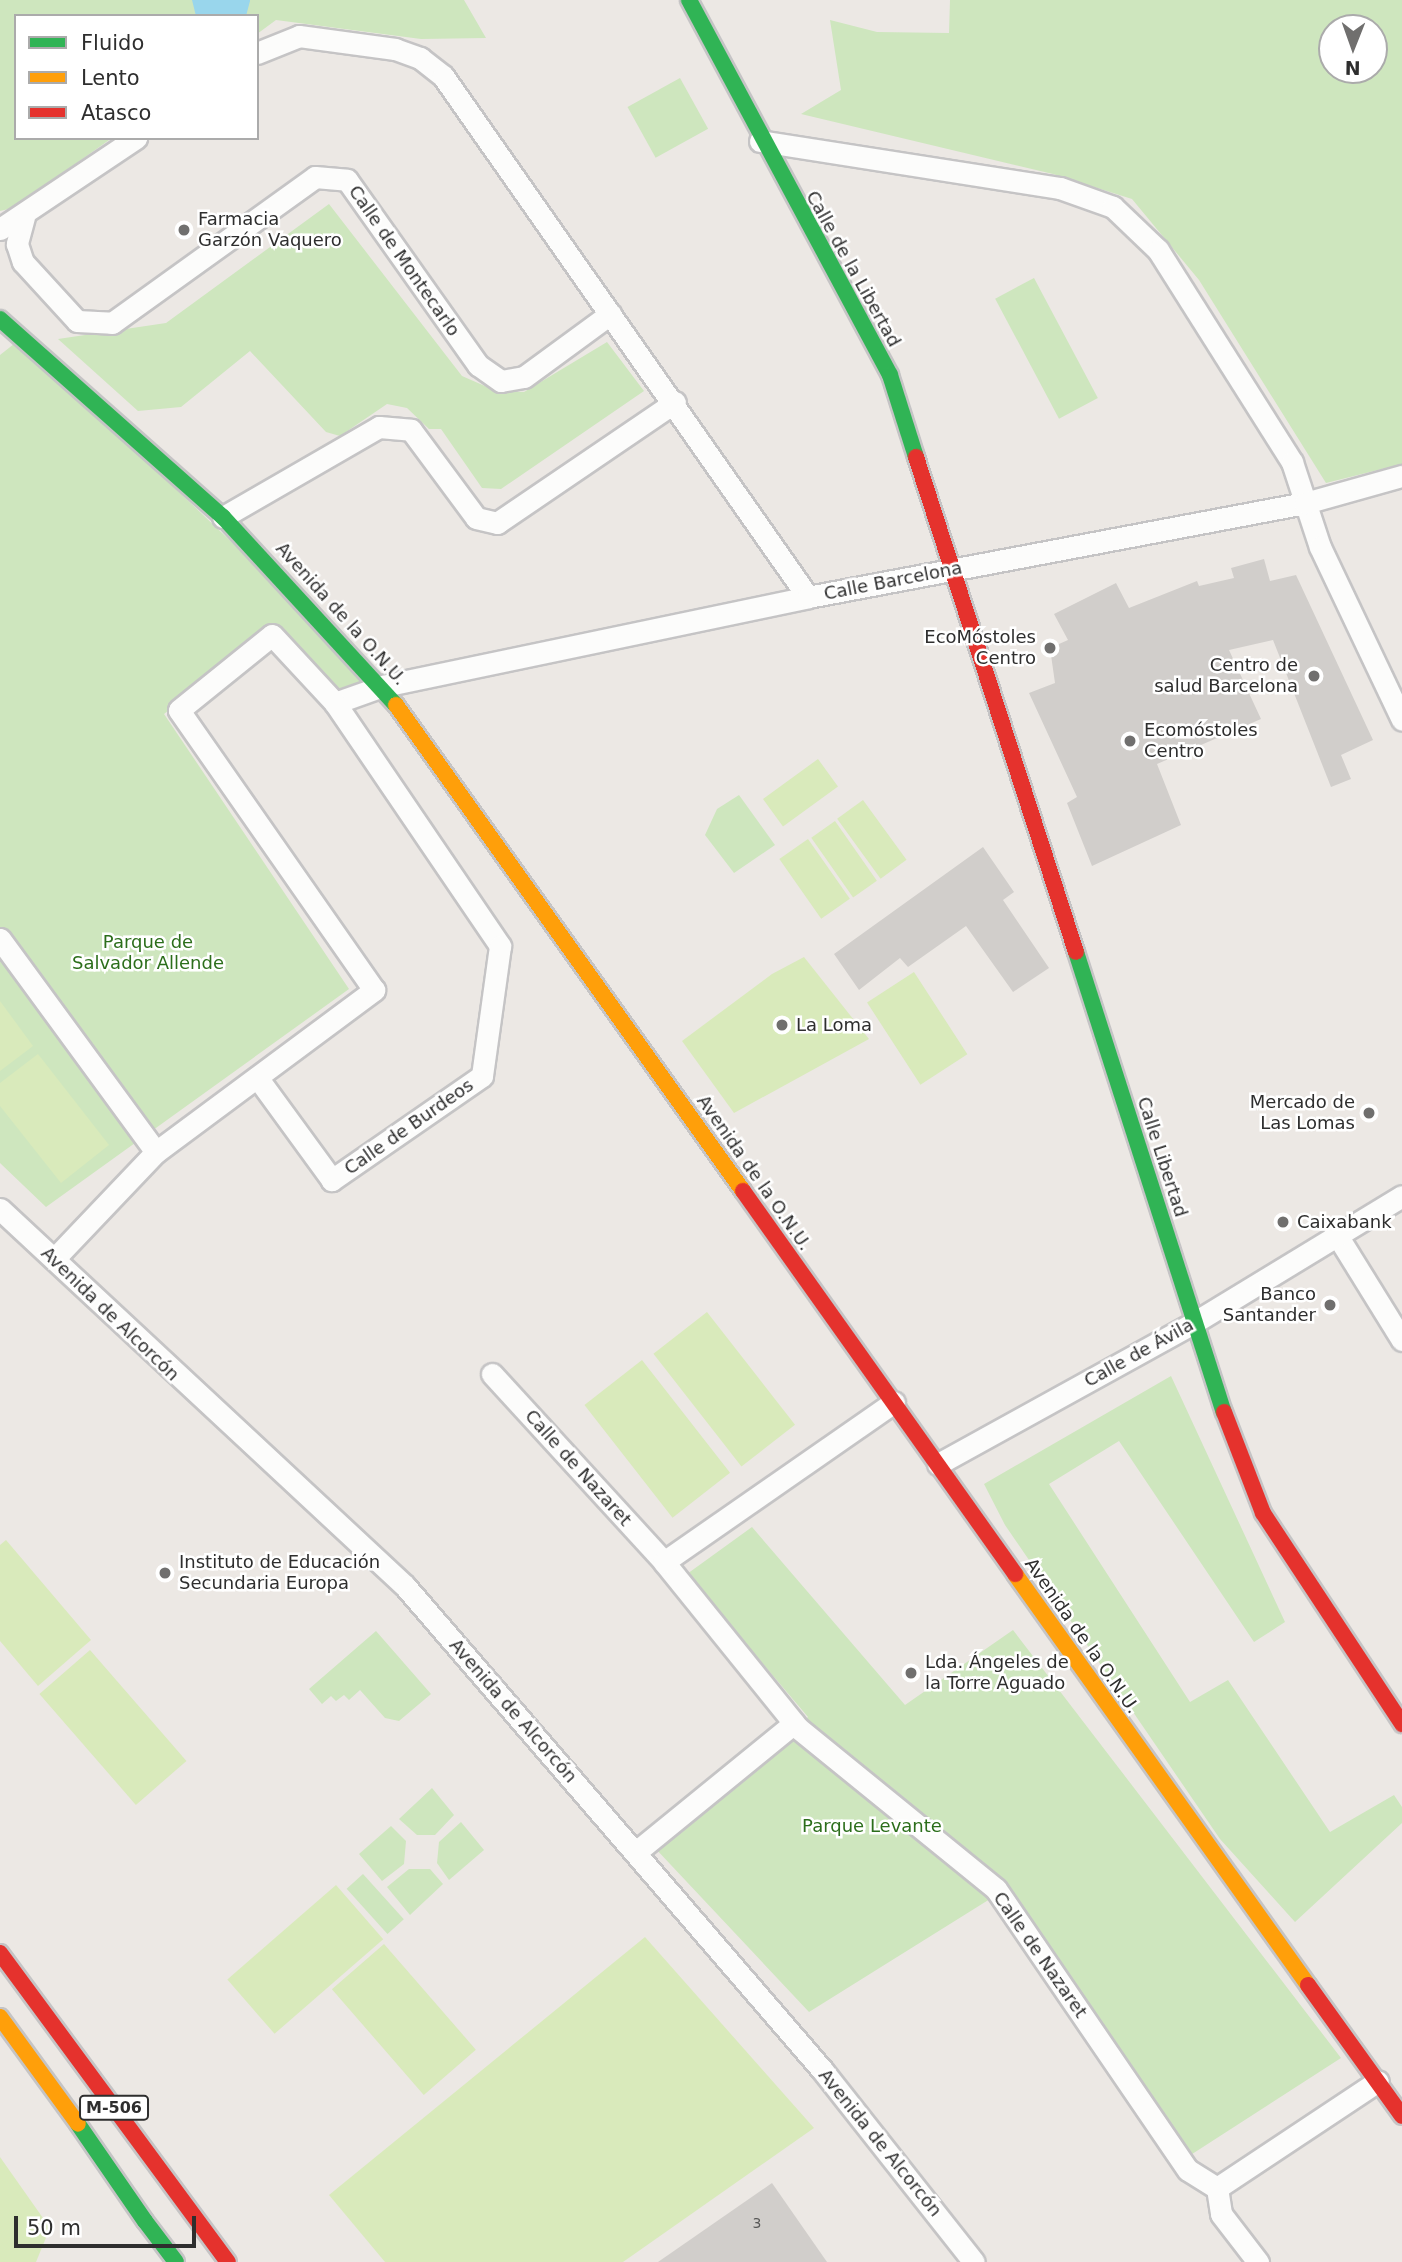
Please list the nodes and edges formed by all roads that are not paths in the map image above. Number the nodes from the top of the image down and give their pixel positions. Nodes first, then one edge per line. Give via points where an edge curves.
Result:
1 (689, 0) edge
2 (259, 51) edge
3 (133, 140) edge
4 (760, 141) junction
5 (24, 217) junction
6 (0, 229) edge
7 (0, 258) edge
8 (23, 262) junction
9 (610, 314) junction
10 (0, 319) edge
11 (675, 402) junction
12 (1402, 476) edge
13 (1305, 503) junction
14 (223, 517) junction
15 (953, 570) junction
16 (808, 597) junction
17 (383, 686) junction
18 (335, 703) junction
19 (1402, 720) edge
20 (0, 939) edge
21 (257, 1077) junction
22 (156, 1152) junction
23 (1402, 1196) edge
24 (0, 1209) edge
25 (1335, 1232) junction
26 (54, 1259) junction
27 (1195, 1322) junction
28 (1402, 1340) edge
29 (492, 1374) dead end
30 (894, 1402) junction
31 (938, 1464) junction
32 (664, 1562) junction
33 (794, 1723) junction
34 (1402, 1724) edge
35 (636, 1852) junction
36 (0, 1953) edge
37 (0, 2017) edge
38 (1377, 2081) junction
39 (1402, 2116) edge
40 (1217, 2188) junction
41 (145, 2221) junction
42 (169, 2262) edge
43 (176, 2262) edge
44 (228, 2262) edge
45 (974, 2262) edge
46 (1258, 2262) edge

1 - 4 main road, Calle de la Libertad
2 - 9 street via 299,36 420,58 459,97
3 - 5 street
4 - 13 street via 1060,188 1113,207 1158,250 1292,462
4 - 15 main road, Calle de la Libertad via 890,375
5 - 6 street
5 - 8 street via 17,244
7 - 8 street
8 - 9 street, Calle de Montecarlo via 77,321 112,323 314,177 347,180 478,365 501,381 524,377
9 - 11 street
10 - 14 main road, Avenida de la O.N.U.
11 - 14 street via 497,523 476,518 411,430 379,426
11 - 16 street
12 - 13 street, Calle Barcelona
13 - 15 street, Calle Barcelona
13 - 19 street via 1320,547
14 - 17 main road, Avenida de la O.N.U.
15 - 16 street, Calle Barcelona
15 - 27 main road, Calle Libertad
16 - 17 street, Calle Barcelona
17 - 18 street
17 - 30 main road, Avenida de la O.N.U.
18 - 21 street, Calle de Burdeos via 272,635 179,710 374,990
18 - 21 street, Calle de Burdeos via 500,946 482,1076 332,1180
20 - 22 street
21 - 22 street, Calle de Burdeos
22 - 26 street, Calle de Burdeos
23 - 25 street, Calle de Ávila
24 - 26 street, Avenida de Alcorcón
25 - 27 street, Calle de Ávila
25 - 28 street
26 - 35 street, Avenida de Alcorcón via 405,1586
27 - 31 street, Calle de Ávila
27 - 34 main road, Calle Libertad via 1264,1513
29 - 32 street, Calle de Nazaret
30 - 31 main road, Avenida de la O.N.U.
30 - 32 street
31 - 38 main road, Avenida de la O.N.U.
32 - 33 street, Calle de Nazaret
33 - 35 street
33 - 40 street, Calle de Nazaret via 996,1889 1188,2170
35 - 45 street, Avenida de Alcorcón via 823,2071
36 - 44 main road, M-506
37 - 41 main road, M-506
38 - 39 main road, Avenida de la O.N.U.
38 - 40 street
40 - 46 street via 1221,2214
41 - 42 main road, M-506
41 - 43 main road, M-506

